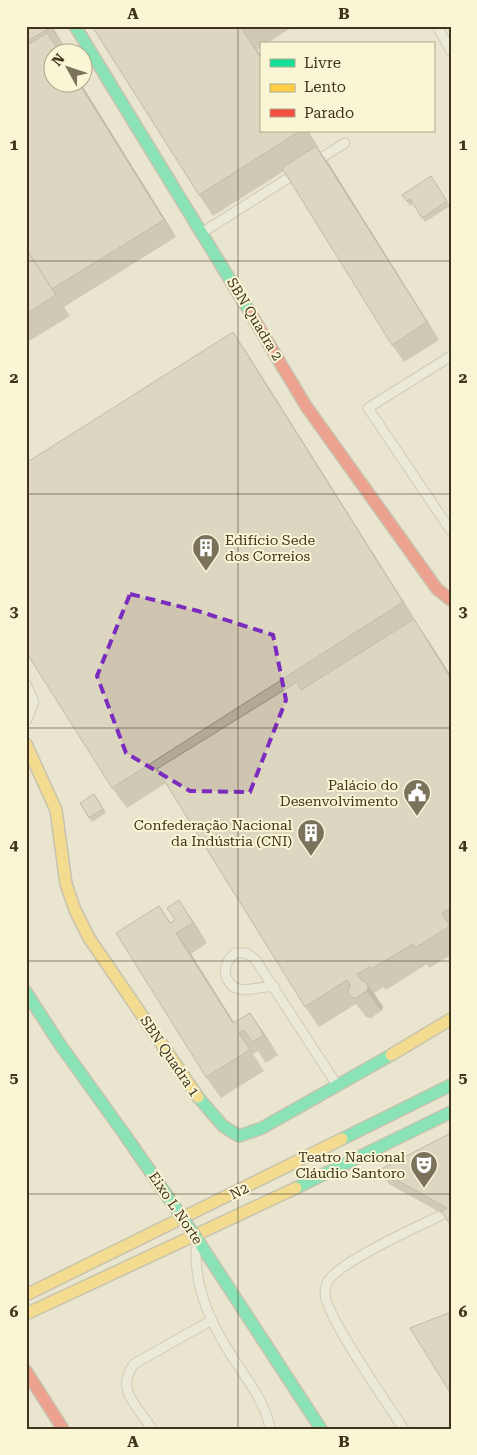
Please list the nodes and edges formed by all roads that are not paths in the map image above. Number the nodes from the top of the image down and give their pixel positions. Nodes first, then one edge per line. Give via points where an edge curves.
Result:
1 (75, 26) edge
2 (437, 26) edge
3 (451, 51) edge
4 (345, 143) dead end
5 (203, 232) junction
6 (451, 356) edge
7 (451, 531) edge
8 (451, 600) edge
9 (26, 684) edge
10 (26, 721) edge
11 (26, 744) edge
12 (274, 986) junction
13 (26, 992) edge
14 (451, 1018) edge
15 (338, 1086) junction
16 (451, 1086) edge
17 (451, 1097) edge
18 (451, 1112) edge
19 (416, 1131) junction
20 (451, 1210) edge
21 (197, 1238) junction
22 (26, 1296) edge
23 (26, 1314) edge
24 (212, 1320) junction
25 (26, 1371) edge
26 (311, 1414) junction
27 (64, 1429) edge
28 (152, 1429) edge
29 (270, 1429) edge
30 (306, 1429) edge
31 (321, 1429) edge
32 (404, 1429) edge

1 - 5 main road, SBN Quadra 2
2 - 3 lane
4 - 5 lane
5 - 8 main road, SBN Quadra 2 via 306,406 437,588
6 - 7 lane via 368,408
9 - 10 lane via 34,702
11 - 15 main road, SBN Quadra 1 via 56,810 66,884 75,910 89,938 202,1103 223,1126 238,1136 262,1128
12 - 12 lane via 246,952 235,953 225,966 225,974 233,987 244,990
12 - 15 lane
13 - 21 main road, Eixo L Norte, bridge via 59,1044
14 - 15 main road, SBN Quadra 1
16 - 22 main road, N2
17 - 19 main road via 427,1110 419,1119
18 - 19 main road, N2
19 - 23 main road, N2
20 - 32 lane via 343,1266 327,1283 327,1304 339,1327
21 - 24 lane via 195,1272
21 - 26 main road, Eixo L Norte
24 - 28 lane via 134,1364 128,1372 126,1390
24 - 29 lane via 257,1396
25 - 27 main road
26 - 30 main road
26 - 31 main road, Eixo L Norte

